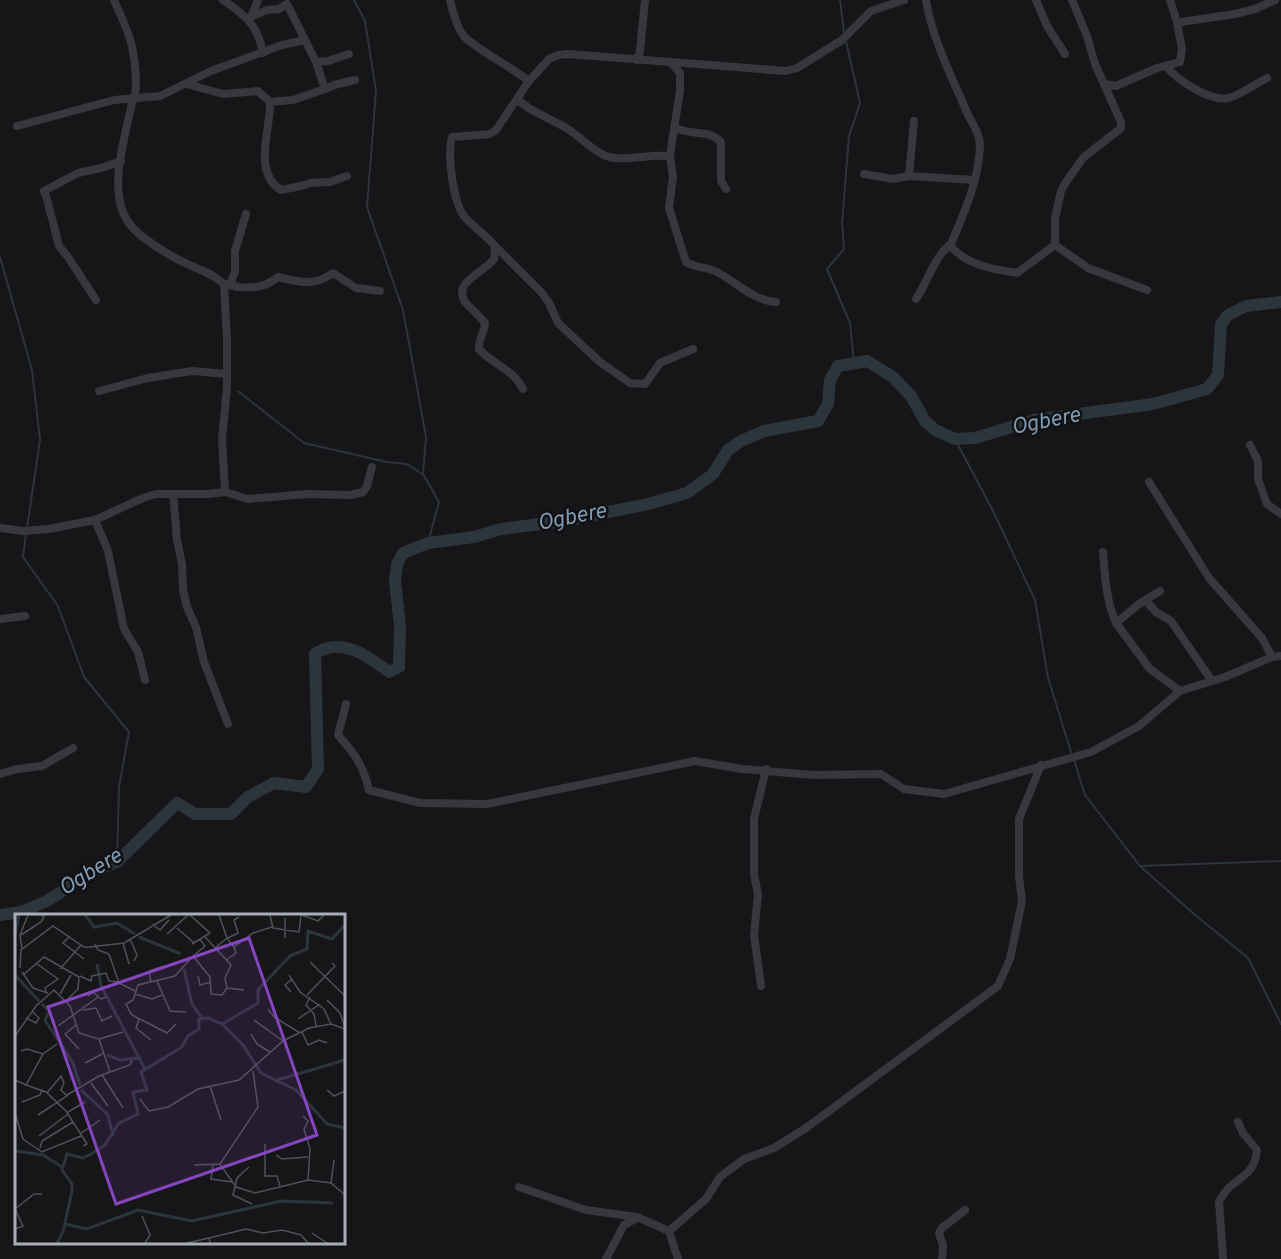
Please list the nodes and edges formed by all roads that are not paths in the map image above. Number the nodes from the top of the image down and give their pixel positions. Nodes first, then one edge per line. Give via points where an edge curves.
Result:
1 (114, 0) edge
2 (223, 0) edge
3 (258, 0) edge
4 (450, 0) edge
5 (645, 0) edge
6 (904, 0) edge
7 (926, 0) edge
8 (1036, 0) edge
9 (1072, 0) edge
10 (1170, 0) edge
11 (1275, 0) edge
12 (248, 18) junction
13 (1177, 22) junction
14 (305, 40) junction
15 (262, 53) junction
16 (349, 54) dead end
17 (1065, 54) dead end
18 (637, 60) junction
19 (316, 62) junction
20 (671, 63) junction
21 (1166, 66) junction
22 (1268, 78) dead end
23 (355, 80) dead end
24 (529, 81) junction
25 (187, 84) junction
26 (1105, 84) junction
27 (325, 89) junction
28 (136, 97) junction
29 (518, 99) junction
30 (270, 102) junction
31 (914, 121) dead end
32 (17, 126) dead end
33 (675, 128) junction
34 (670, 156) junction
35 (121, 160) junction
36 (864, 174) dead end
37 (347, 176) dead end
38 (909, 176) junction
39 (974, 180) junction
40 (726, 189) dead end
41 (246, 214) dead end
42 (951, 244) junction
43 (1055, 245) junction
44 (495, 246) junction
45 (224, 284) junction
46 (236, 287) junction
47 (1147, 290) dead end
48 (380, 291) dead end
49 (916, 298) dead end
50 (96, 300) dead end
51 (776, 302) dead end
52 (693, 349) dead end
53 (227, 374) junction
54 (523, 389) dead end
55 (99, 391) dead end
56 (1250, 445) dead end
57 (372, 467) dead end
58 (1149, 482) dead end
59 (225, 492) junction
60 (173, 494) junction
61 (1281, 514) edge
62 (94, 520) junction
63 (0, 528) edge
64 (1103, 552) dead end
65 (1160, 591) dead end
66 (1146, 601) junction
67 (25, 616) dead end
68 (0, 619) edge
69 (1116, 623) junction
70 (1277, 656) edge
71 (145, 680) dead end
72 (1212, 681) junction
73 (1180, 691) junction
74 (346, 704) dead end
75 (228, 724) dead end
76 (73, 748) dead end
77 (1041, 765) junction
78 (766, 769) junction
79 (0, 774) edge
80 (761, 986) dead end
81 (1238, 1122) dead end
82 (519, 1187) dead end
83 (965, 1210) dead end
84 (637, 1217) junction
85 (669, 1232) junction
86 (606, 1259) edge
87 (678, 1259) edge
88 (942, 1259) edge
89 (1223, 1259) edge

1 - 28 street via 130,38
2 - 12 street
3 - 12 street
4 - 24 street via 464,36
5 - 18 street
6 - 20 street via 871,11 842,40 786,71
7 - 39 street via 935,37 978,134 980,146
8 - 17 street
9 - 26 street
10 - 13 street
11 - 13 street via 1235,14
12 - 14 street via 287,4
12 - 15 street
13 - 21 street via 1182,58
14 - 15 street
14 - 19 street
15 - 25 street
16 - 19 street
18 - 20 street
18 - 24 street via 558,55 549,59
19 - 27 street
20 - 33 street via 681,73
21 - 22 street via 1183,81 1222,99
21 - 26 street via 1116,86
23 - 27 street
24 - 29 street
25 - 28 street via 160,96
25 - 30 street via 223,94 258,91
26 - 43 street via 1121,128 1083,158 1066,182 1054,219
27 - 30 street via 293,100
28 - 32 street via 82,107
28 - 35 street
29 - 34 street via 606,156
29 - 44 street via 490,134 455,135 451,140 453,188 462,214
30 - 37 street via 265,146 271,184 281,190
31 - 38 street
33 - 34 street
33 - 40 street via 711,134 721,142 721,182
34 - 51 street via 673,176 669,208 686,262 718,272 757,296
35 - 45 street via 117,189 122,212 133,228 179,260 213,274
35 - 50 street via 78,173 44,191 59,246
36 - 38 street via 893,179
38 - 39 street
39 - 42 street
41 - 46 street via 235,251 231,282
42 - 43 street via 964,259 1017,273
42 - 49 street via 938,257
43 - 47 street via 1088,268
44 - 52 street via 542,293 558,323 600,362 630,383 645,384 660,363
44 - 54 street via 494,259 465,283 462,294 485,322 479,348 518,379
45 - 46 street
45 - 53 street
46 - 48 street via 271,283 278,277 314,283 333,273 356,288
53 - 55 street via 192,371
53 - 59 street via 222,439
56 - 61 street via 1258,461 1258,479 1267,504
57 - 59 street via 363,492 351,495 248,499
58 - 70 street via 1205,571
59 - 60 street
60 - 62 street via 143,498
60 - 75 street via 187,607
62 - 63 street via 49,530
62 - 71 street via 108,551 124,629 138,652
64 - 69 street
65 - 66 street
66 - 69 street
66 - 72 street via 1171,621
67 - 68 street
69 - 73 street via 1150,669
70 - 72 street
72 - 73 street
73 - 77 street via 1139,726 1113,742
74 - 78 street via 338,735 364,770 369,790 420,803 487,804 695,760 742,769
76 - 79 street via 42,766
77 - 78 street via 944,794 904,789 880,774 814,775
77 - 85 street via 1019,819 1022,901 1010,959 999,986 806,1128 774,1148 744,1159 720,1177 706,1199
78 - 80 street via 754,819 758,894 754,934
81 - 89 street via 1257,1150 1256,1161 1219,1201
82 - 84 street via 586,1210
83 - 88 street via 939,1233
84 - 85 street
84 - 86 street via 624,1225
85 - 87 street

